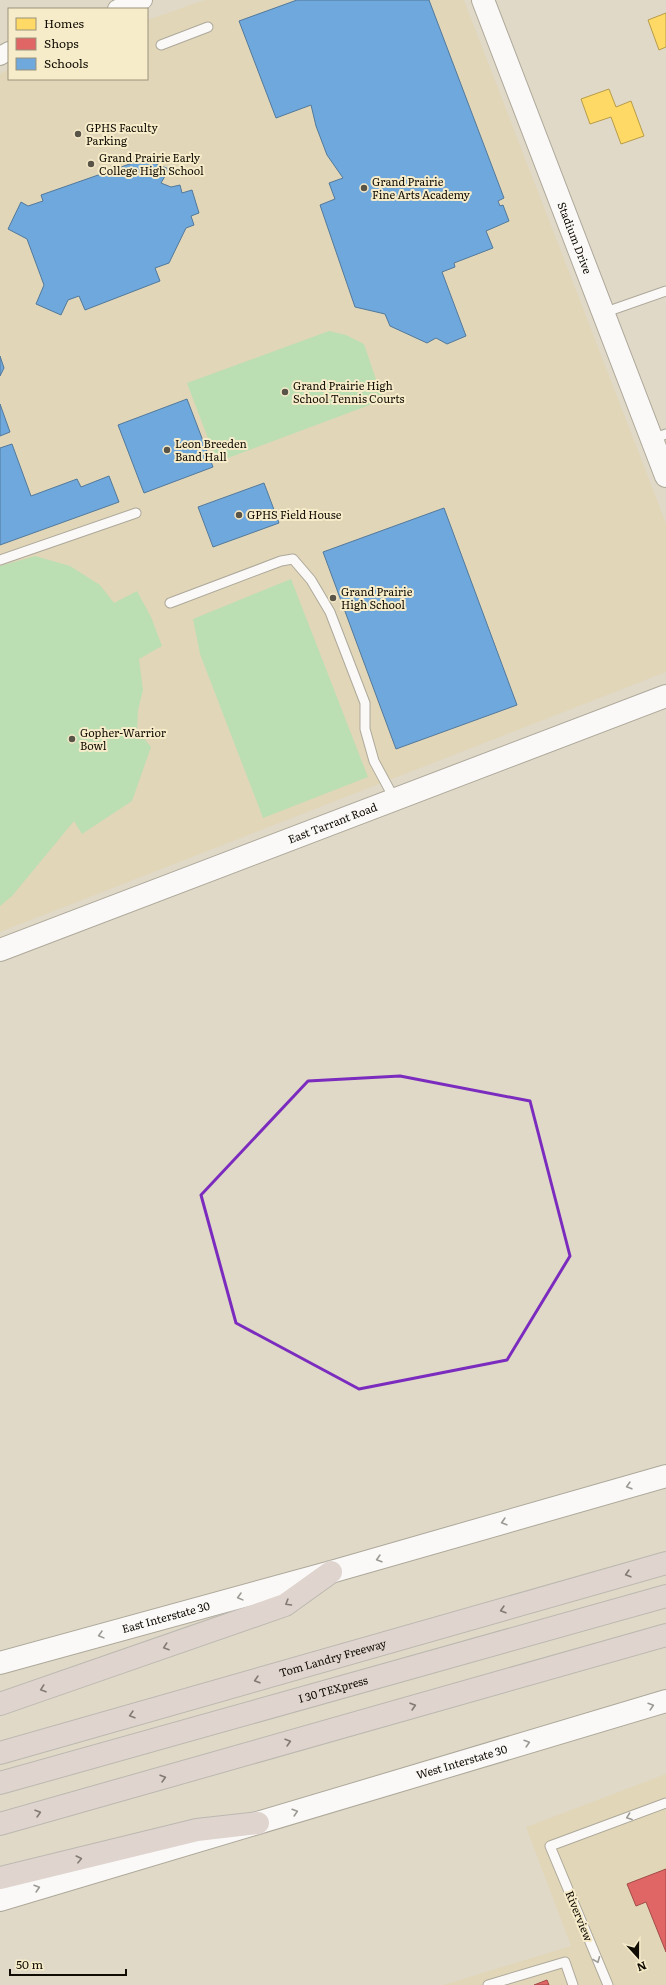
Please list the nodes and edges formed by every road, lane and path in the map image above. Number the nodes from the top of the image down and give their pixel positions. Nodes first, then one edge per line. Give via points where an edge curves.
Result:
1 (143, 0) edge
2 (484, 0) edge
3 (120, 8) edge
4 (208, 27) dead end
5 (161, 46) dead end
6 (666, 291) edge
7 (603, 313) junction
8 (659, 436) edge
9 (666, 476) edge
10 (136, 513) dead end
11 (0, 560) edge
12 (170, 603) dead end
13 (666, 696) edge
14 (395, 800) junction
15 (0, 950) edge
16 (666, 1476) edge
17 (666, 1563) edge
18 (331, 1572) junction
19 (666, 1596) edge
20 (666, 1634) edge
21 (0, 1663) edge
22 (666, 1701) edge
23 (0, 1704) edge
24 (0, 1753) edge
25 (0, 1783) edge
26 (666, 1803) edge
27 (258, 1823) junction
28 (0, 1824) edge
29 (0, 1878) edge
30 (0, 1900) edge
31 (488, 1985) edge
32 (573, 1985) edge
33 (608, 1985) edge

1 - 3 street
2 - 7 main road, Stadium Drive
4 - 5 lane
6 - 7 lane
7 - 8 main road, Stadium Drive
8 - 9 main road, Stadium Drive
10 - 11 lane
12 - 14 lane via 281,561 293,559 311,580 330,612 365,703 366,728 374,761
13 - 14 main road, East Tarrant Road
14 - 15 main road, East Tarrant Road
16 -> 18 main road
17 -> 24 highway, Tom Landry Freeway
18 -> 21 main road, East Interstate 30
18 -> 23 highway via 285,1605
19 - 25 highway, I 30 TEXpress
28 -> 20 highway
27 -> 22 main road, West Interstate 30
26 -> 33 lane, Riverview via 550,1846
29 -> 27 highway via 197,1830
30 -> 27 main road
31 - 32 lane via 565,1962

